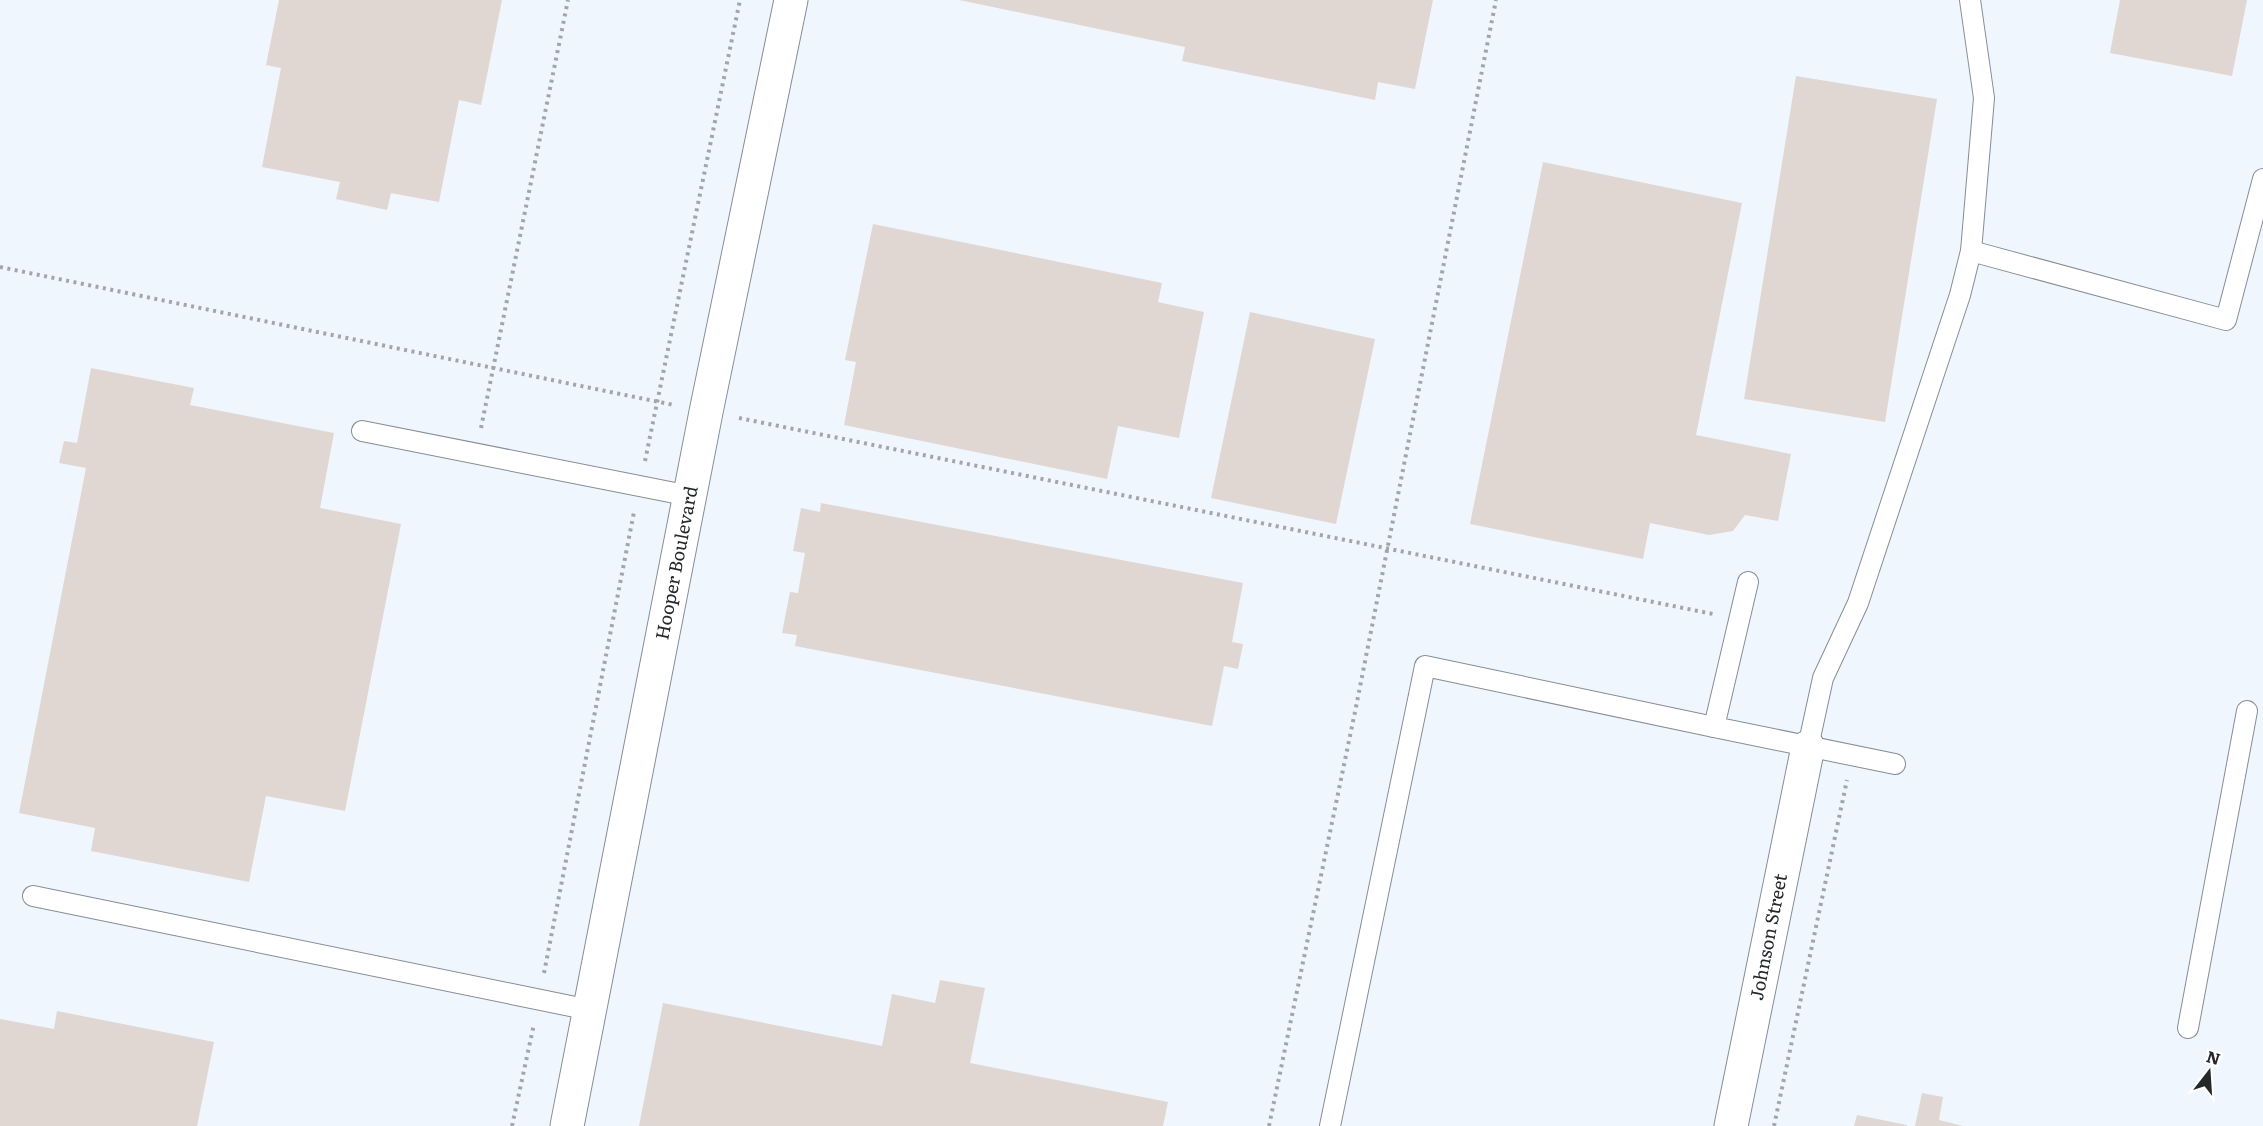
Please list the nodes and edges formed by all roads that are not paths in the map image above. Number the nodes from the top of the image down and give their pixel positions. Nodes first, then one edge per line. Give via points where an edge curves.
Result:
1 (791, 0) edge
2 (1970, 0) edge
3 (2263, 179) edge
4 (1971, 251) junction
5 (362, 431) dead end
6 (690, 496) junction
7 (1748, 582) dead end
8 (2247, 711) dead end
9 (1714, 727) junction
10 (1808, 747) junction
11 (1895, 764) dead end
12 (33, 896) dead end
13 (590, 1010) junction
14 (2188, 1028) dead end
15 (567, 1126) edge
16 (1330, 1126) edge
17 (1731, 1126) edge

1 - 6 street, Hooper Boulevard
2 - 4 lane via 1984,98
3 - 4 lane via 2226,320
4 - 10 lane via 1858,603 1823,678
5 - 6 lane
6 - 13 street, Hooper Boulevard
7 - 9 lane
8 - 14 lane
9 - 10 lane
9 - 16 lane via 1425,666
10 - 11 lane
10 - 17 street, Johnson Street
12 - 13 lane
13 - 15 street, Hooper Boulevard

